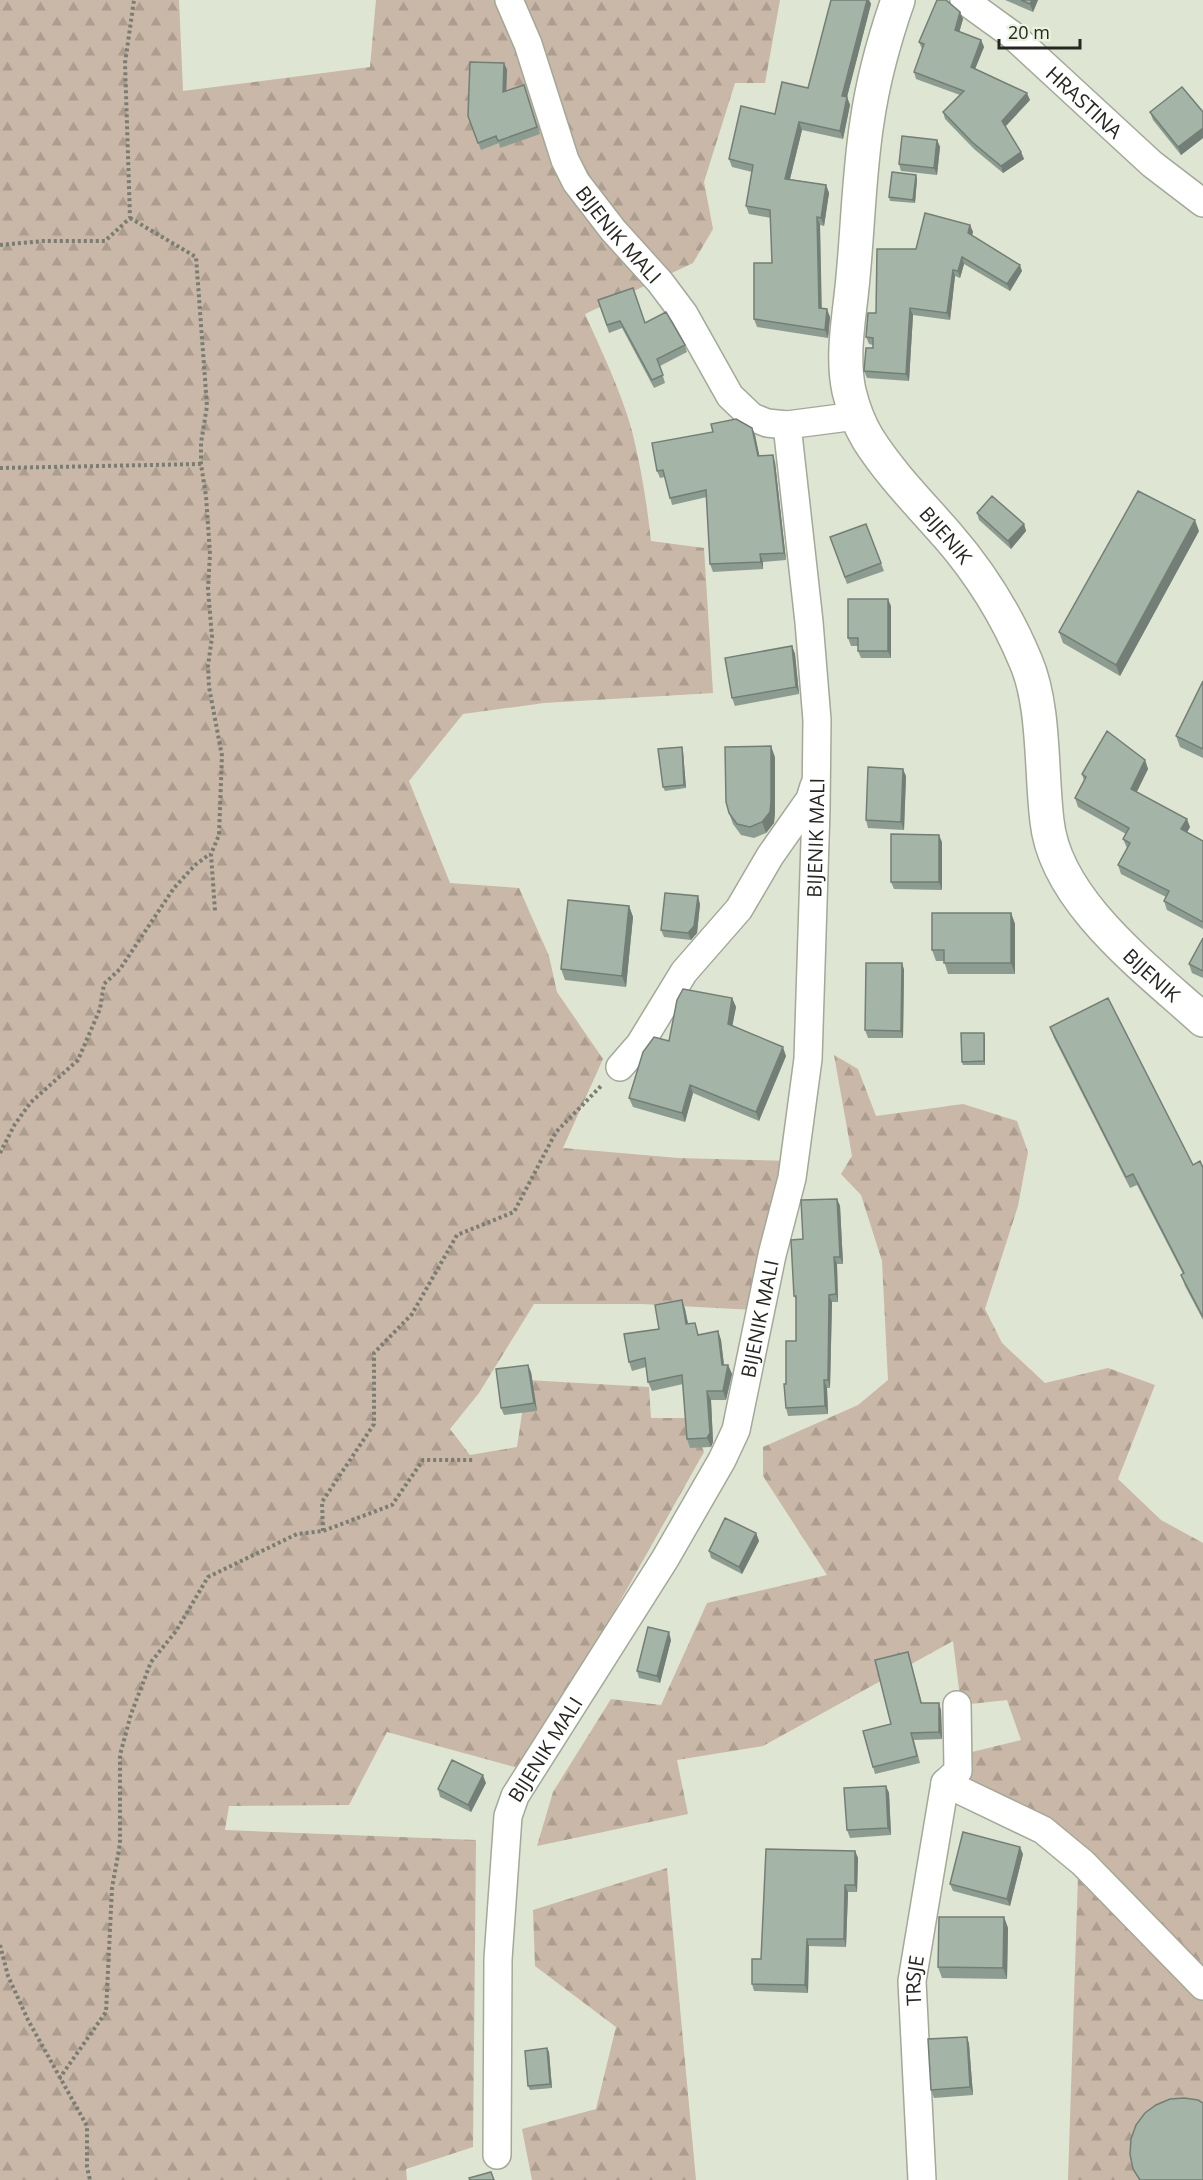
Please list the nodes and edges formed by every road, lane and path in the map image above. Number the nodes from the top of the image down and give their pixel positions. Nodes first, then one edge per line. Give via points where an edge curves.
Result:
1 (134, 0) edge
2 (509, 0) edge
3 (898, 0) edge
4 (964, 0) edge
5 (1203, 203) edge
6 (130, 218) junction
7 (0, 245) edge
8 (856, 416) junction
9 (787, 425) junction
10 (201, 464) junction
11 (0, 468) edge
12 (816, 780) junction
13 (211, 854) junction
14 (215, 911) dead end
15 (1203, 1020) edge
16 (620, 1067) joint
17 (0, 1154) edge
18 (475, 1460) dead end
19 (323, 1531) junction
20 (957, 1706) dead end
21 (945, 1783) junction
22 (0, 1945) edge
23 (1203, 1986) edge
24 (59, 2079) junction
25 (497, 2155) dead end
26 (90, 2180) edge
27 (922, 2180) edge

1 - 6 path via 125,63
2 - 9 street, BIJENIK MALI via 576,182 684,314 729,396 752,417
3 - 8 main road, BIJENIK via 875,76 866,125 846,351 848,389
4 - 5 street, HRASTINA via 1011,34 1152,164
6 - 7 path via 105,241
6 - 10 path via 196,256 207,406
8 - 9 street, BIJENIK MALI
8 - 15 main road, BIJENIK via 904,489 950,537 995,597 1028,666 1038,720 1050,841 1067,881 1094,916
9 - 12 street, BIJENIK MALI via 809,622 817,720
10 - 11 path
10 - 13 path via 210,554 212,637 208,687 222,756 219,835
12 - 16 street via 810,799 739,909 684,972 640,1044
12 - 25 street, BIJENIK MALI via 806,1077 792,1178 736,1430 665,1559 515,1796 508,1816 498,1959
13 - 14 path
13 - 17 path via 174,888 120,969 104,984 100,1009 78,1060 31,1102
16 - 19 path via 556,1132 514,1212 457,1235 412,1314 374,1353 374,1425 322,1502
18 - 19 path via 423,1460 392,1505
19 - 24 path via 297,1534 208,1577 176,1631 151,1662 130,1714 120,1755 120,1844 112,1888 106,2012
20 - 21 street, TRSJE via 958,1771
21 - 23 street via 1043,1830 1083,1863
21 - 27 street, TRSJE via 912,1981
22 - 24 path via 8,1976
24 - 26 path via 87,2126

